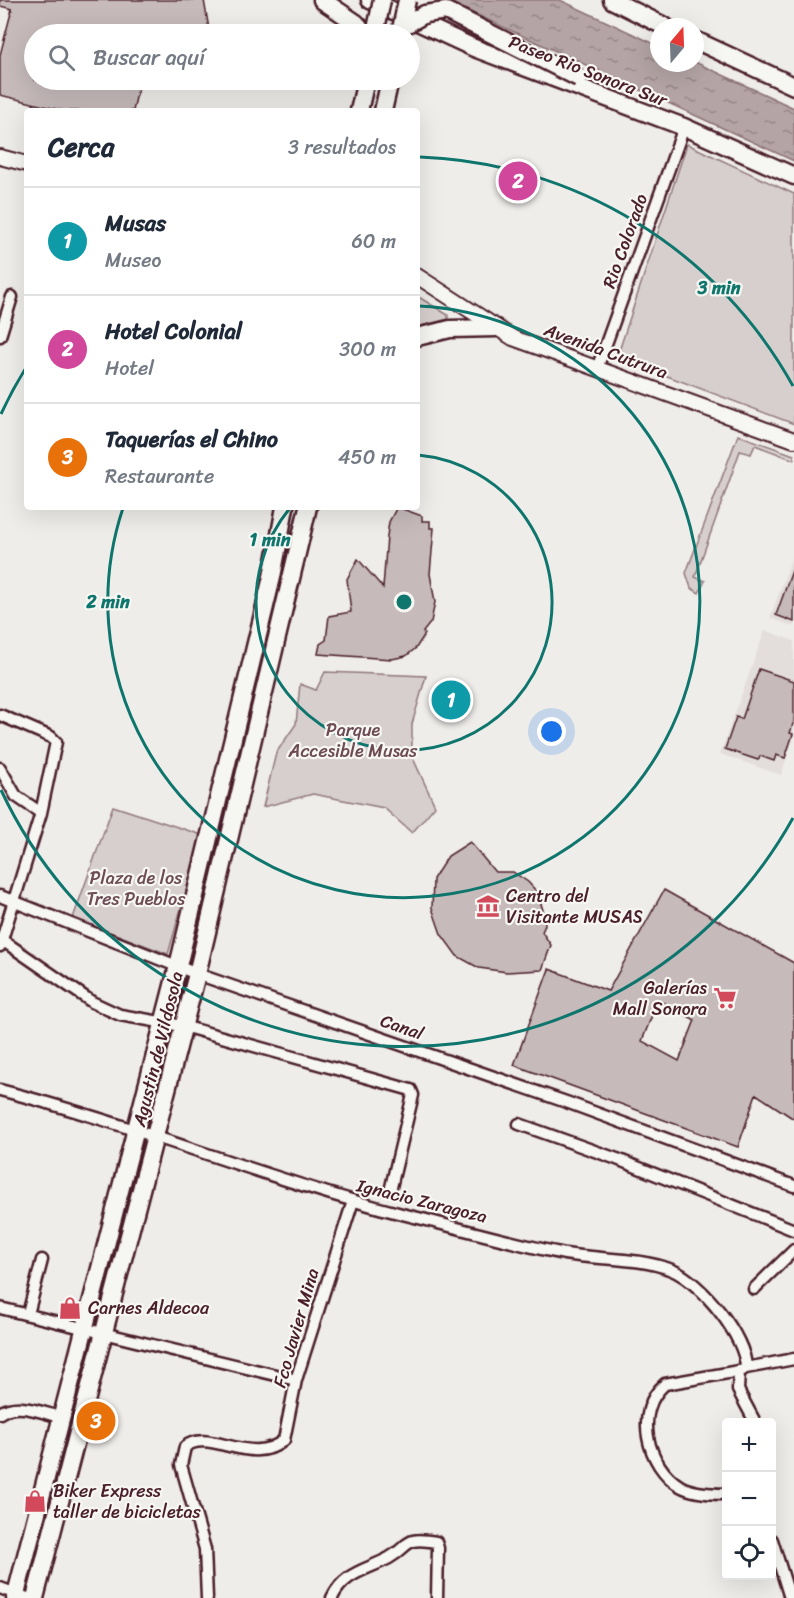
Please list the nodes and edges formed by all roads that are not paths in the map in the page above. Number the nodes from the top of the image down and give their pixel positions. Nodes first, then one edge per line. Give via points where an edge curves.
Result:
1 (322, 0) edge
2 (370, 0) edge
3 (382, 0) edge
4 (407, 0) edge
5 (612, 0) edge
6 (441, 10) junction
7 (650, 19) edge
8 (357, 24) edge
9 (377, 24) edge
10 (402, 24) edge
11 (411, 24) edge
12 (704, 44) edge
13 (794, 86) edge
14 (364, 90) edge
15 (388, 90) edge
16 (360, 108) edge
17 (384, 108) edge
18 (637, 111) junction
19 (684, 127) junction
20 (0, 158) edge
21 (24, 163) edge
22 (794, 176) edge
23 (420, 278) edge
24 (12, 297) dead end
25 (496, 328) junction
26 (0, 336) edge
27 (420, 336) edge
28 (598, 366) junction
29 (794, 440) edge
30 (284, 510) edge
31 (307, 510) edge
32 (0, 715) edge
33 (0, 768) edge
34 (41, 813) junction
35 (0, 896) edge
36 (15, 902) junction
37 (1, 943) edge
38 (178, 966) junction
39 (197, 974) junction
40 (164, 1023) junction
41 (183, 1026) junction
42 (0, 1090) edge
43 (519, 1124) dead end
44 (135, 1131) junction
45 (155, 1137) junction
46 (794, 1185) edge
47 (391, 1187) dead end
48 (353, 1201) junction
49 (794, 1230) edge
50 (794, 1250) edge
51 (42, 1260) dead end
52 (754, 1289) dead end
53 (0, 1308) edge
54 (27, 1314) junction
55 (86, 1328) junction
56 (105, 1333) junction
57 (794, 1359) edge
58 (742, 1370) junction
59 (296, 1380) junction
60 (0, 1413) edge
61 (63, 1418) junction
62 (753, 1418) edge
63 (722, 1493) edge
64 (776, 1555) edge
65 (0, 1588) edge
66 (20, 1597) edge
67 (35, 1598) edge
68 (207, 1598) edge
69 (332, 1598) edge
70 (437, 1598) edge
71 (790, 1598) edge

1 - 8 main road
2 - 18 main road, Paseo Rio Sonora Sur via 474,48
3 - 9 main road, bridge
4 - 6 main road
4 - 10 main road, bridge
5 - 7 main road
6 - 11 main road, bridge via 425,14
6 - 18 main road, bridge via 610,93
12 - 13 main road
14 - 16 main road
15 - 17 main road
18 - 19 main road, Paseo Rio Sonora Sur
19 - 22 main road, Paseo Rio Sonora Sur
19 - 28 street, Rio Colorado
20 - 21 street
23 - 25 street, Avenida Cutrura
24 - 26 street
25 - 27 main road via 466,327
25 - 28 street, Avenida Cutrura via 513,338
28 - 29 street, Avenida Cutrura
30 - 38 main road, Agustin de Vildosola via 272,577
31 - 39 main road, Agustin de Vildosola
32 - 34 street via 55,740
33 - 34 street via 16,796
34 - 36 street
35 - 36 street, Canal
36 - 37 street
36 - 38 street, Canal
37 - 40 street via 92,1002 120,1015
38 - 39 street, Canal
38 - 40 main road, Agustin de Vildosola
39 - 41 main road, Agustin de Vildosola
39 - 46 street, Canal
40 - 41 street
40 - 44 main road, Agustin de Vildosola
41 - 45 main road, Agustin de Vildosola
41 - 47 street via 411,1090
42 - 44 street, Ignacio Zaragoza
43 - 49 street
44 - 45 street, Ignacio Zaragoza
44 - 55 main road, Agustin de Vildosola
45 - 48 street, Ignacio Zaragoza
45 - 56 main road, Agustin de Vildosola
48 - 58 street, Ignacio Zaragoza via 566,1254 672,1270 702,1293 722,1316 739,1342
48 - 59 street, Fco Javier Mina
50 - 52 street
51 - 54 street
53 - 54 street
54 - 55 street
55 - 56 street
55 - 61 main road, Agustin de Vildosola
56 - 59 street
56 - 67 main road, Agustin de Vildosola
57 - 58 street
58 - 62 street, Ignacio Zaragoza via 738,1390
58 - 63 street via 665,1384 655,1398 648,1422 652,1453 672,1480 687,1489
59 - 68 street, Fco Javier Mina via 284,1440 278,1444 259,1450 236,1450 197,1441 185,1447 184,1480 205,1549
60 - 61 street via 10,1407 22,1407
61 - 66 main road, Agustin de Vildosola
64 - 71 street
65 - 66 street
69 - 70 street via 362,1568 389,1558 410,1541 422,1539 435,1542 438,1548

